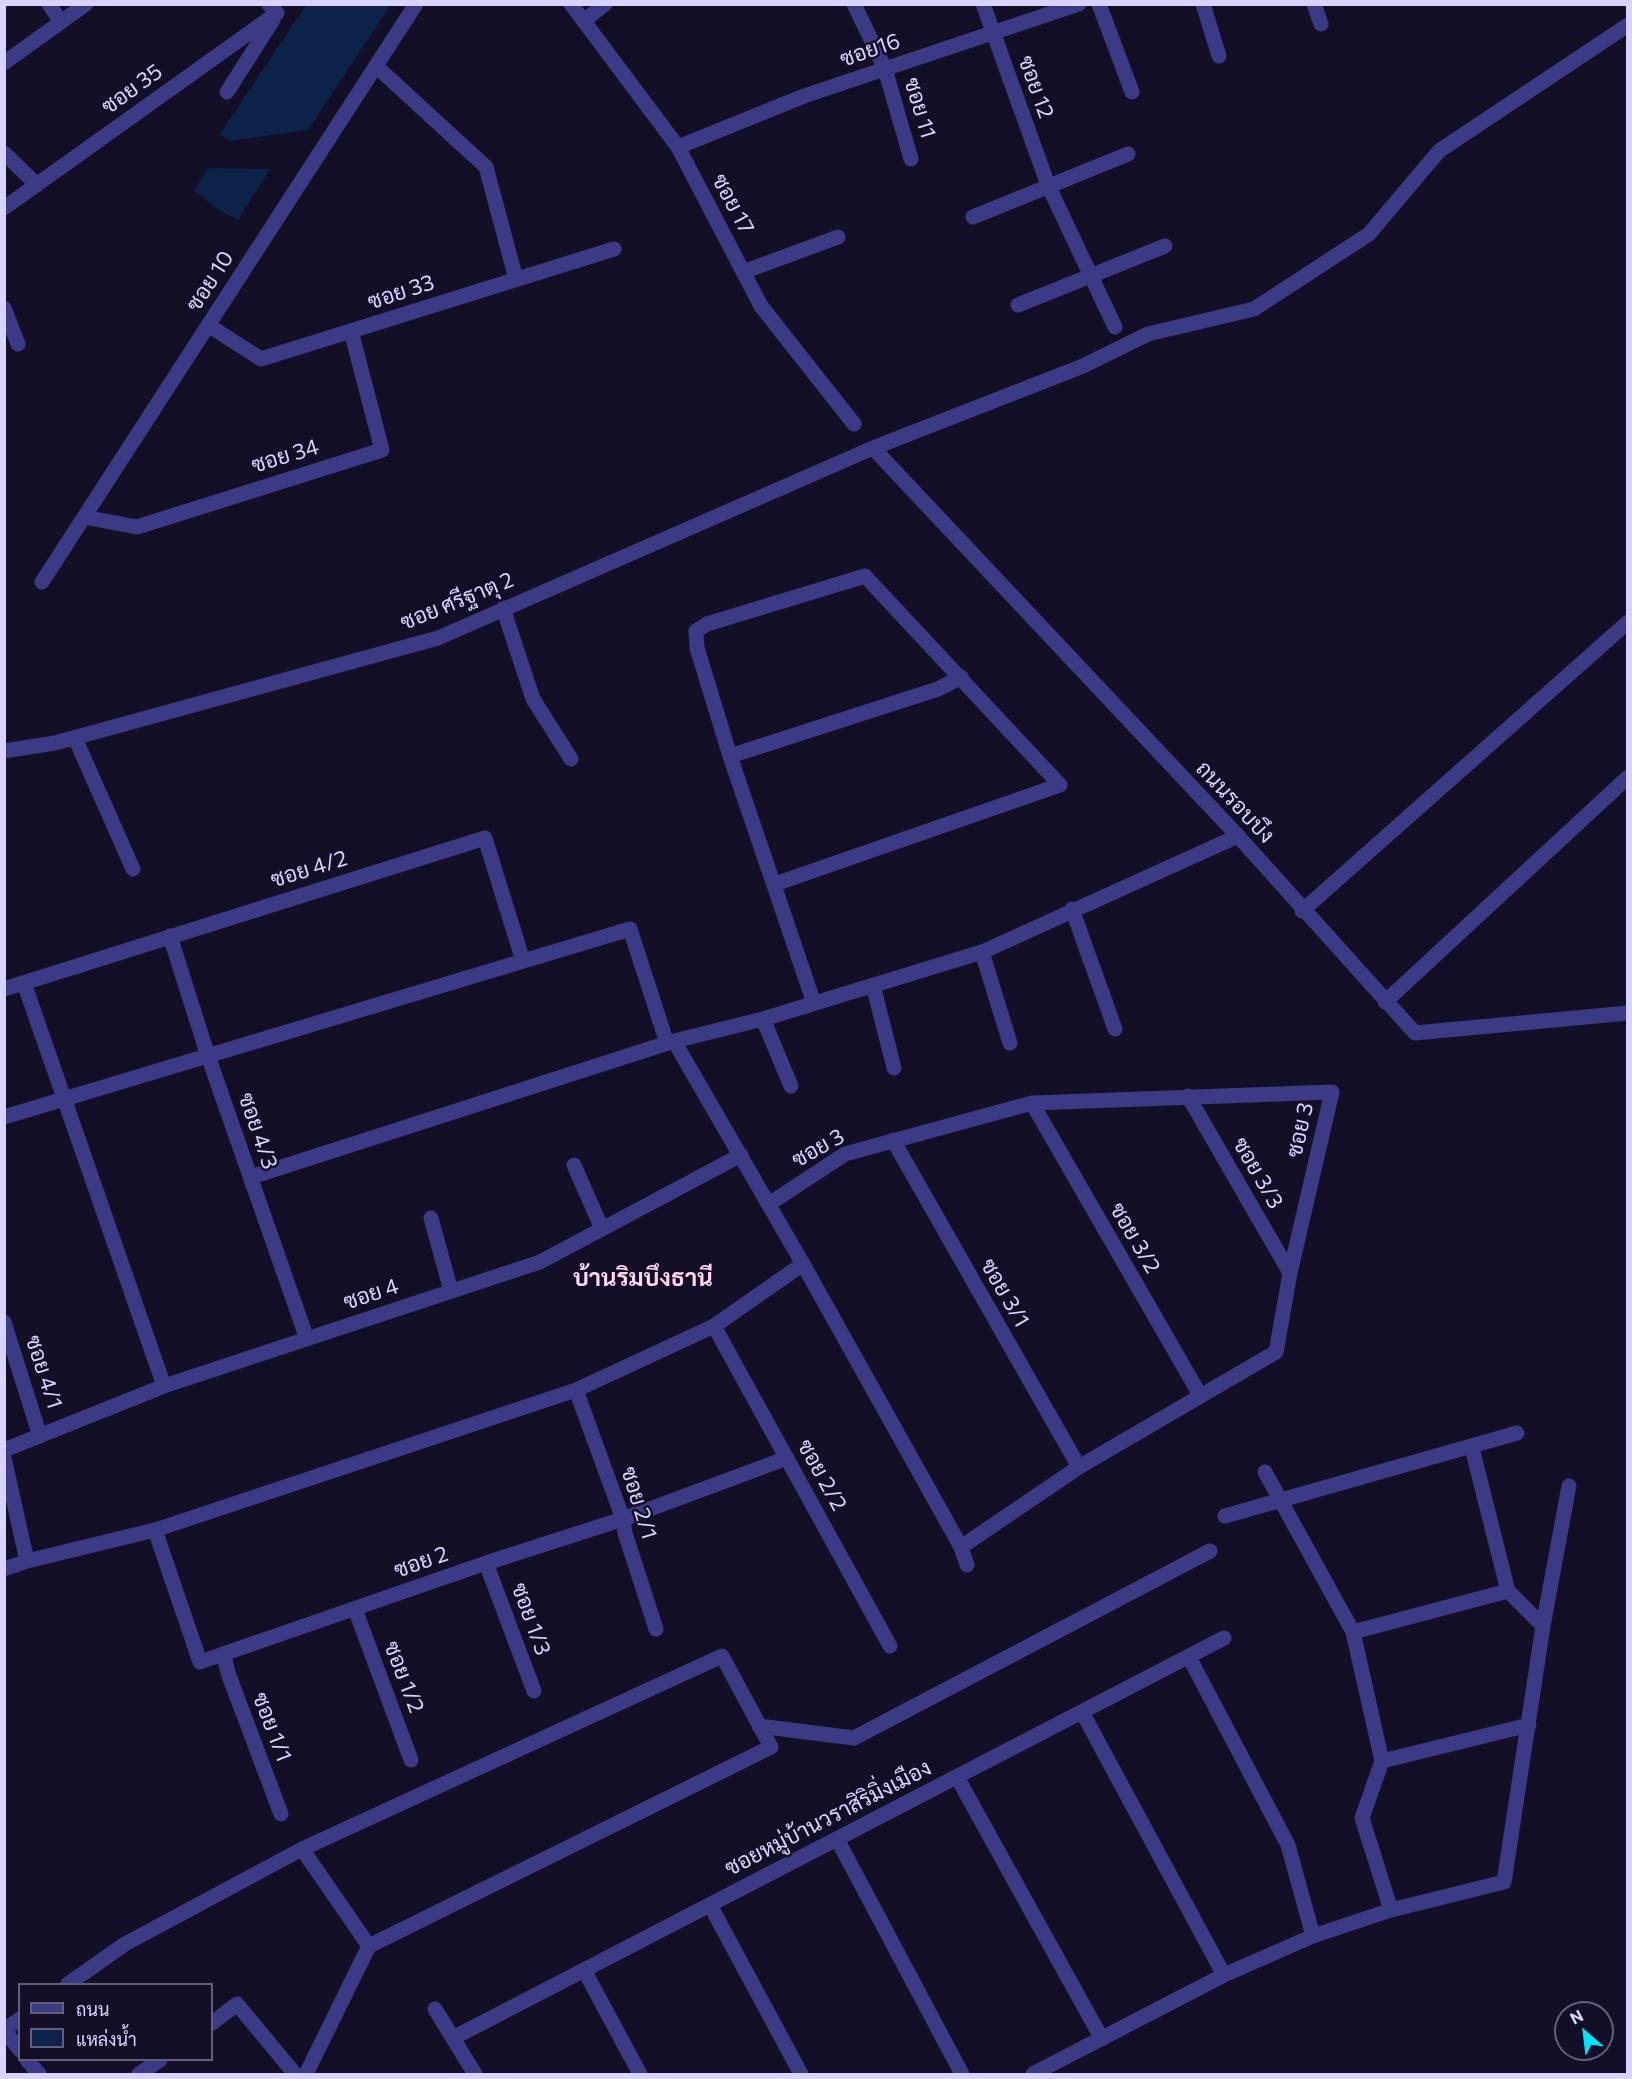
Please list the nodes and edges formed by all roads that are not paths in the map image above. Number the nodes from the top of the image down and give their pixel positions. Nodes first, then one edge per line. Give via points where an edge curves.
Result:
1 (49, 4) edge
2 (86, 4) edge
3 (416, 4) edge
4 (571, 4) edge
5 (605, 4) edge
6 (854, 4) edge
7 (983, 4) edge
8 (1079, 4) edge
9 (1099, 4) edge
10 (1203, 4) edge
11 (1314, 4) edge
12 (276, 7) edge
13 (585, 20) junction
14 (61, 22) junction
15 (1321, 24) dead end
16 (1628, 25) edge
17 (992, 32) junction
18 (1219, 56) dead end
19 (4, 63) edge
20 (376, 66) junction
21 (885, 69) junction
22 (227, 92) dead end
23 (1132, 92) dead end
24 (678, 147) junction
25 (4, 153) edge
26 (1128, 154) dead end
27 (911, 159) dead end
28 (37, 185) junction
29 (1048, 185) junction
30 (4, 208) edge
31 (973, 217) dead end
32 (838, 237) dead end
33 (1165, 246) dead end
34 (614, 249) dead end
35 (743, 272) junction
36 (1090, 276) junction
37 (516, 279) junction
38 (1018, 305) dead end
39 (4, 308) edge
40 (208, 325) junction
41 (1115, 327) dead end
42 (351, 331) junction
43 (18, 344) dead end
44 (854, 424) dead end
45 (873, 448) junction
46 (84, 517) junction
47 (42, 582) dead end
48 (504, 608) junction
49 (1628, 622) edge
50 (961, 677) junction
51 (75, 738) junction
52 (4, 751) edge
53 (730, 756) junction
54 (571, 759) dead end
55 (1628, 777) edge
56 (1238, 836) junction
57 (133, 869) dead end
58 (775, 884) junction
59 (1072, 909) junction
60 (1302, 911) junction
61 (170, 936) junction
62 (982, 952) junction
63 (523, 961) junction
64 (24, 983) junction
65 (873, 986) junction
66 (4, 989) edge
67 (1384, 1002) junction
68 (814, 1003) junction
69 (1628, 1013) edge
70 (764, 1019) junction
71 (1115, 1029) dead end
72 (670, 1042) junction
73 (1010, 1043) dead end
74 (208, 1056) junction
75 (894, 1068) dead end
76 (792, 1086) dead end
77 (1188, 1096) junction
78 (64, 1100) junction
79 (1032, 1103) junction
80 (4, 1118) edge
81 (892, 1140) junction
82 (741, 1155) junction
83 (574, 1166) dead end
84 (251, 1177) junction
85 (769, 1204) junction
86 (431, 1218) dead end
87 (602, 1229) junction
88 (804, 1264) junction
89 (1290, 1273) junction
90 (451, 1291) junction
91 (4, 1323) edge
92 (714, 1326) junction
93 (307, 1339) junction
94 (164, 1386) junction
95 (576, 1390) junction
96 (1200, 1395) junction
97 (1517, 1433) dead end
98 (40, 1436) junction
99 (1472, 1448) junction
100 (4, 1450) edge
101 (4, 1458) edge
102 (787, 1458) junction
103 (1079, 1467) junction
104 (1265, 1472) dead end
105 (1569, 1486) dead end
106 (1281, 1502) junction
107 (1225, 1516) dead end
108 (624, 1519) junction
109 (155, 1530) junction
110 (961, 1546) junction
111 (1210, 1551) dead end
112 (27, 1561) junction
113 (486, 1563) junction
114 (967, 1565) dead end
115 (4, 1569) edge
116 (1508, 1591) junction
117 (355, 1609) junction
118 (1543, 1626) junction
119 (656, 1629) dead end
120 (1353, 1632) junction
121 (1224, 1638) dead end
122 (890, 1646) dead end
123 (224, 1655) junction
124 (1189, 1657) junction
125 (534, 1691) dead end
126 (1082, 1712) junction
127 (1529, 1725) junction
128 (759, 1726) junction
129 (411, 1760) dead end
130 (1382, 1761) junction
131 (957, 1777) junction
132 (281, 1814) dead end
133 (837, 1839) junction
134 (302, 1849) junction
135 (710, 1905) junction
136 (1392, 1910) junction
137 (1313, 1936) junction
138 (369, 1946) junction
139 (584, 1970) junction
140 (1224, 1975) junction
141 (69, 1983) edge
142 (435, 2009) dead end
143 (18, 2020) edge
144 (213, 2022) edge
145 (4, 2030) edge
146 (453, 2038) junction
147 (1102, 2039) junction
148 (18, 2048) edge
149 (28, 2061) edge
150 (158, 2061) edge
151 (39, 2074) edge
152 (139, 2074) edge
153 (295, 2074) edge
154 (306, 2074) edge
155 (475, 2074) edge
156 (640, 2074) edge
157 (801, 2074) edge
158 (962, 2074) edge
159 (1033, 2074) edge

1 - 14 street
2 - 14 street
3 - 20 street, ซอย 10
4 - 13 street, ซอย 17
5 - 13 street
6 - 21 street, ซอย 11
7 - 17 street, ซอย 12
8 - 17 street, ซอย16
9 - 23 street
10 - 18 street
11 - 15 street
12 - 22 street
12 - 28 street, ซอย 35
13 - 24 street, ซอย 17
14 - 19 street
16 - 45 street, ซอย ศรีฐาตุ 2 via 1438,151 1369,234 1254,309 1148,334 1083,366
17 - 21 street, ซอย16
17 - 29 street, ซอย 12
20 - 37 street via 486,167
20 - 40 street, ซอย 10
21 - 24 street, ซอย16 via 804,96
21 - 27 street, ซอย 11
24 - 35 street, ซอย 17
25 - 28 street
26 - 29 street
28 - 30 street, ซอย 35
29 - 31 street
29 - 36 street, ซอย 12
32 - 35 street
33 - 36 street
34 - 37 street, ซอย 33
35 - 44 street, ซอย 17 via 761,306
36 - 38 street
36 - 41 street, ซอย 12
37 - 42 street, ซอย 33
39 - 43 street
40 - 42 street, ซอย 33 via 261,359
40 - 46 street, ซอย 10
42 - 46 street, ซอย 34 via 382,450 137,527
45 - 48 street, ซอย ศรีฐาตุ 2
45 - 56 street, ถนนรอบบึง
46 - 47 street, ซอย 10
48 - 51 street, ซอย ศรีฐาตุ 2 via 438,638
48 - 54 street via 533,699
49 - 60 street
50 - 53 street via 938,689
50 - 53 street via 865,576 707,624 696,631 697,648
50 - 58 street via 1060,785
51 - 52 street, ซอย ศรีฐาตุ 2
51 - 57 street
53 - 58 street
55 - 67 street
56 - 59 street
56 - 60 street, ถนนรอบบึง
58 - 68 street
59 - 62 street
59 - 71 street
60 - 67 street, ถนนรอบบึง
61 - 63 street, ซอย 4/2 via 485,838
61 - 64 street, ซอย 4/2
61 - 74 street, ซอย 4/3
62 - 65 street
62 - 73 street
63 - 72 street via 630,929
63 - 74 street
64 - 66 street, ซอย 4/2
64 - 78 street
65 - 68 street
65 - 75 street
67 - 69 street, ถนนรอบบึง via 1414,1033
68 - 70 street
70 - 72 street
70 - 76 street
72 - 82 street
72 - 84 street
74 - 78 street
74 - 84 street, ซอย 4/3
77 - 79 street, ซอย 3
77 - 89 street, ซอย 3/3
77 - 89 street, ซอย 3 via 1332,1092
78 - 80 street
78 - 94 street
79 - 81 street, ซอย 3
79 - 96 street, ซอย 3/2
81 - 85 street, ซอย 3 via 845,1154
81 - 103 street, ซอย 3/1
82 - 85 street
82 - 87 street, ซอย 4
83 - 87 street
84 - 93 street, ซอย 4/3
85 - 88 street
86 - 90 street
87 - 90 street, ซอย 4 via 540,1262
88 - 92 street
88 - 110 street
89 - 96 street, ซอย 3 via 1276,1352
90 - 93 street, ซอย 4
91 - 98 street, ซอย 4/1
92 - 95 street
92 - 102 street, ซอย 2/2
93 - 94 street, ซอย 4
94 - 98 street, ซอย 4
95 - 108 street, ซอย 2/1
95 - 109 street
96 - 103 street, ซอย 3
97 - 99 street
98 - 100 street, ซอย 4
99 - 106 street
99 - 116 street
101 - 112 street
102 - 108 street, ซอย 2
102 - 122 street, ซอย 2/2
103 - 110 street, ซอย 3
104 - 106 street
105 - 118 street
106 - 107 street
106 - 120 street
108 - 113 street, ซอย 2
108 - 119 street, ซอย 2/1
109 - 112 street
109 - 123 street, ซอย 2 via 200,1662
110 - 114 street
111 - 128 street via 854,1738
112 - 115 street
113 - 117 street, ซอย 2
113 - 125 street, ซอย 1/3
116 - 118 street
116 - 120 street
117 - 123 street, ซอย 2
117 - 129 street, ซอย 1/2
118 - 127 street
120 - 130 street
121 - 124 street, ซอยหมู่บ้านวราสิริมิ่งเมือง
123 - 132 street, ซอย 1/1
124 - 126 street, ซอยหมู่บ้านวราสิริมิ่งเมือง
124 - 137 street via 1288,1845
126 - 131 street, ซอยหมู่บ้านวราสิริมิ่งเมือง
126 - 140 street
127 - 130 street
127 - 136 street via 1504,1882
128 - 134 street via 722,1656
128 - 138 street via 771,1747
130 - 136 street via 1362,1818
131 - 133 street, ซอยหมู่บ้านวราสิริมิ่งเมือง
131 - 147 street
133 - 135 street, ซอยหมู่บ้านวราสิริมิ่งเมือง
133 - 158 street
134 - 138 street
134 - 141 street via 125,1944
135 - 139 street, ซอยหมู่บ้านวราสิริมิ่งเมือง
135 - 157 street
136 - 137 street
137 - 140 street
138 - 154 street
139 - 146 street, ซอยหมู่บ้านวราสิริมิ่งเมือง
139 - 156 street
140 - 147 street
142 - 146 street
143 - 145 street
144 - 153 street via 237,2004
145 - 148 street
146 - 155 street
147 - 159 street
149 - 151 street
150 - 152 street

